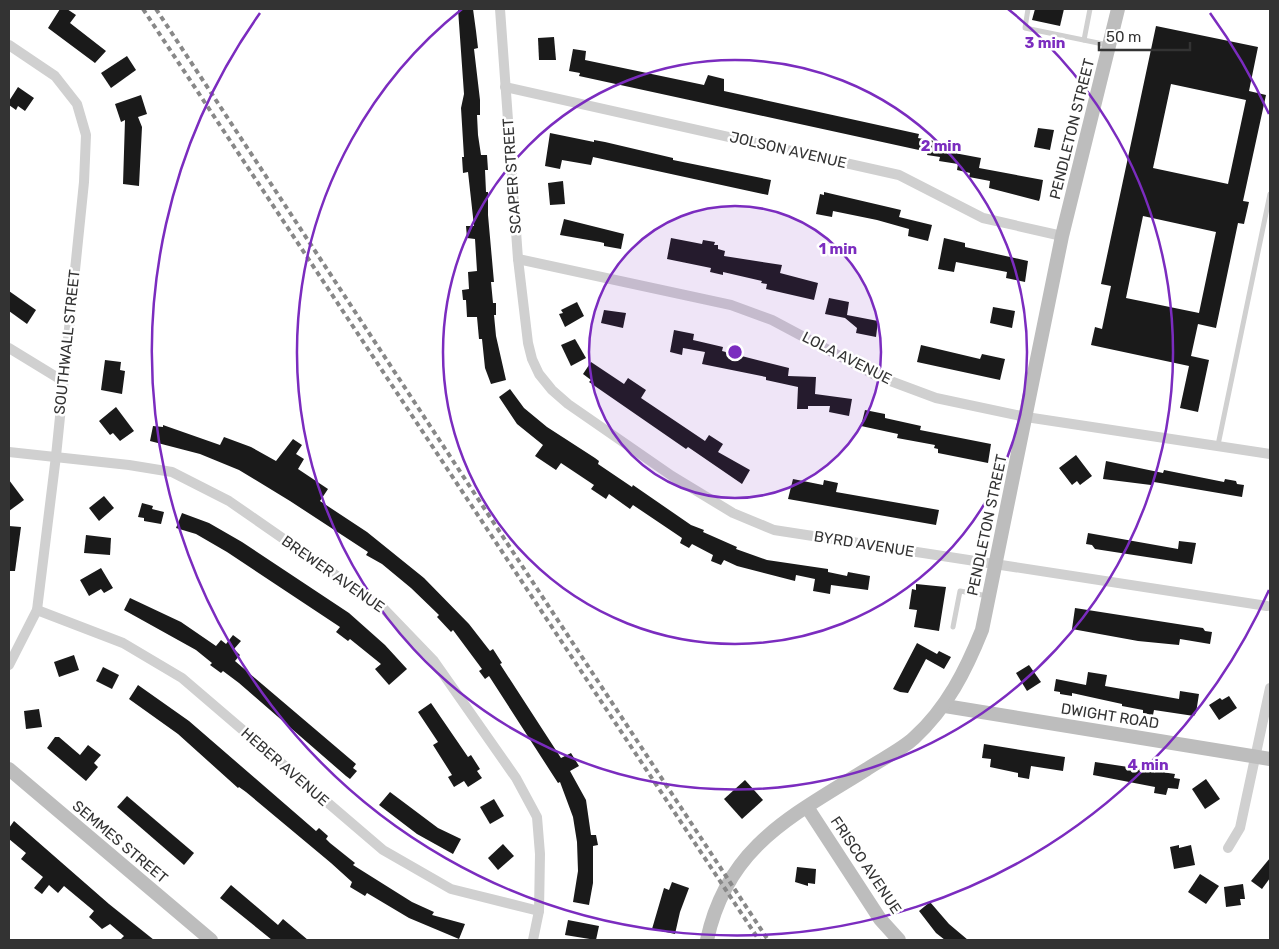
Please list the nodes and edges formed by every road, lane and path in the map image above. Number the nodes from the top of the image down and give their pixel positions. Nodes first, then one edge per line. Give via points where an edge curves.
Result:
1 (500, 9) edge
2 (1028, 9) edge
3 (1090, 9) edge
4 (1118, 9) edge
5 (1084, 40) junction
6 (9, 45) edge
7 (1109, 45) junction
8 (506, 87) junction
9 (1270, 194) edge
10 (1062, 236) junction
11 (518, 259) junction
12 (528, 343) joint
13 (9, 348) edge
14 (63, 381) junction
15 (1026, 417) junction
16 (1218, 445) junction
17 (9, 452) edge
18 (1270, 454) edge
19 (56, 456) junction
20 (995, 565) junction
21 (988, 596) junction
22 (1267, 606) dead end
23 (37, 610) junction
24 (953, 627) dead end
25 (9, 665) edge
26 (1270, 688) edge
27 (945, 706) junction
28 (1256, 756) junction
29 (1270, 759) edge
30 (9, 769) edge
31 (807, 807) junction
32 (1228, 848) dead end
33 (539, 911) junction
34 (211, 940) edge
35 (533, 940) edge
36 (707, 940) edge
37 (899, 940) edge

1 - 8 street, SCAPER STREET
2 - 5 lane via 1025,28
3 - 5 lane
4 - 7 main road, PENDLETON STREET
5 - 7 lane
6 - 14 street, SOUTHWALL STREET via 55,76 77,104 86,135
7 - 10 main road, PENDLETON STREET
8 - 10 street, JOLSON AVENUE via 899,175 983,218
8 - 11 street, SCAPER STREET
9 - 16 lane
10 - 15 main road, PENDLETON STREET
11 - 12 street, SCAPER STREET
11 - 15 street, LOLA AVENUE via 731,305 772,320 877,376 936,398
12 - 20 street, BYRD AVENUE via 539,374 568,404 672,476 733,513 774,530
13 - 14 street
14 - 19 street, SOUTHWALL STREET
15 - 16 street, LOLA AVENUE
15 - 20 main road, PENDLETON STREET
16 - 18 street, LOLA AVENUE
17 - 19 street, BREWER AVENUE
19 - 23 street, SOUTHWALL STREET
19 - 33 street, BREWER AVENUE via 172,472 229,501 383,608 434,661 516,778 537,817
20 - 21 main road, PENDLETON STREET
20 - 22 street, BYRD AVENUE
21 - 24 lane via 960,591
21 - 27 main road, PENDLETON STREET via 982,630
23 - 25 street, SOUTHWALL STREET
23 - 33 street, HEBER AVENUE via 123,642 182,678 383,850 451,889
26 - 28 street
27 - 28 main road, DWIGHT ROAD
27 - 31 main road, PENDLETON STREET via 913,739
28 - 29 main road, DWIGHT ROAD
28 - 32 street via 1240,828
30 - 34 main road, SEMMES STREET
31 - 36 main road, PENDLETON STREET via 758,842 737,866 711,923
31 - 37 main road, FRISCO AVENUE via 880,919
33 - 35 street, BREWER AVENUE

